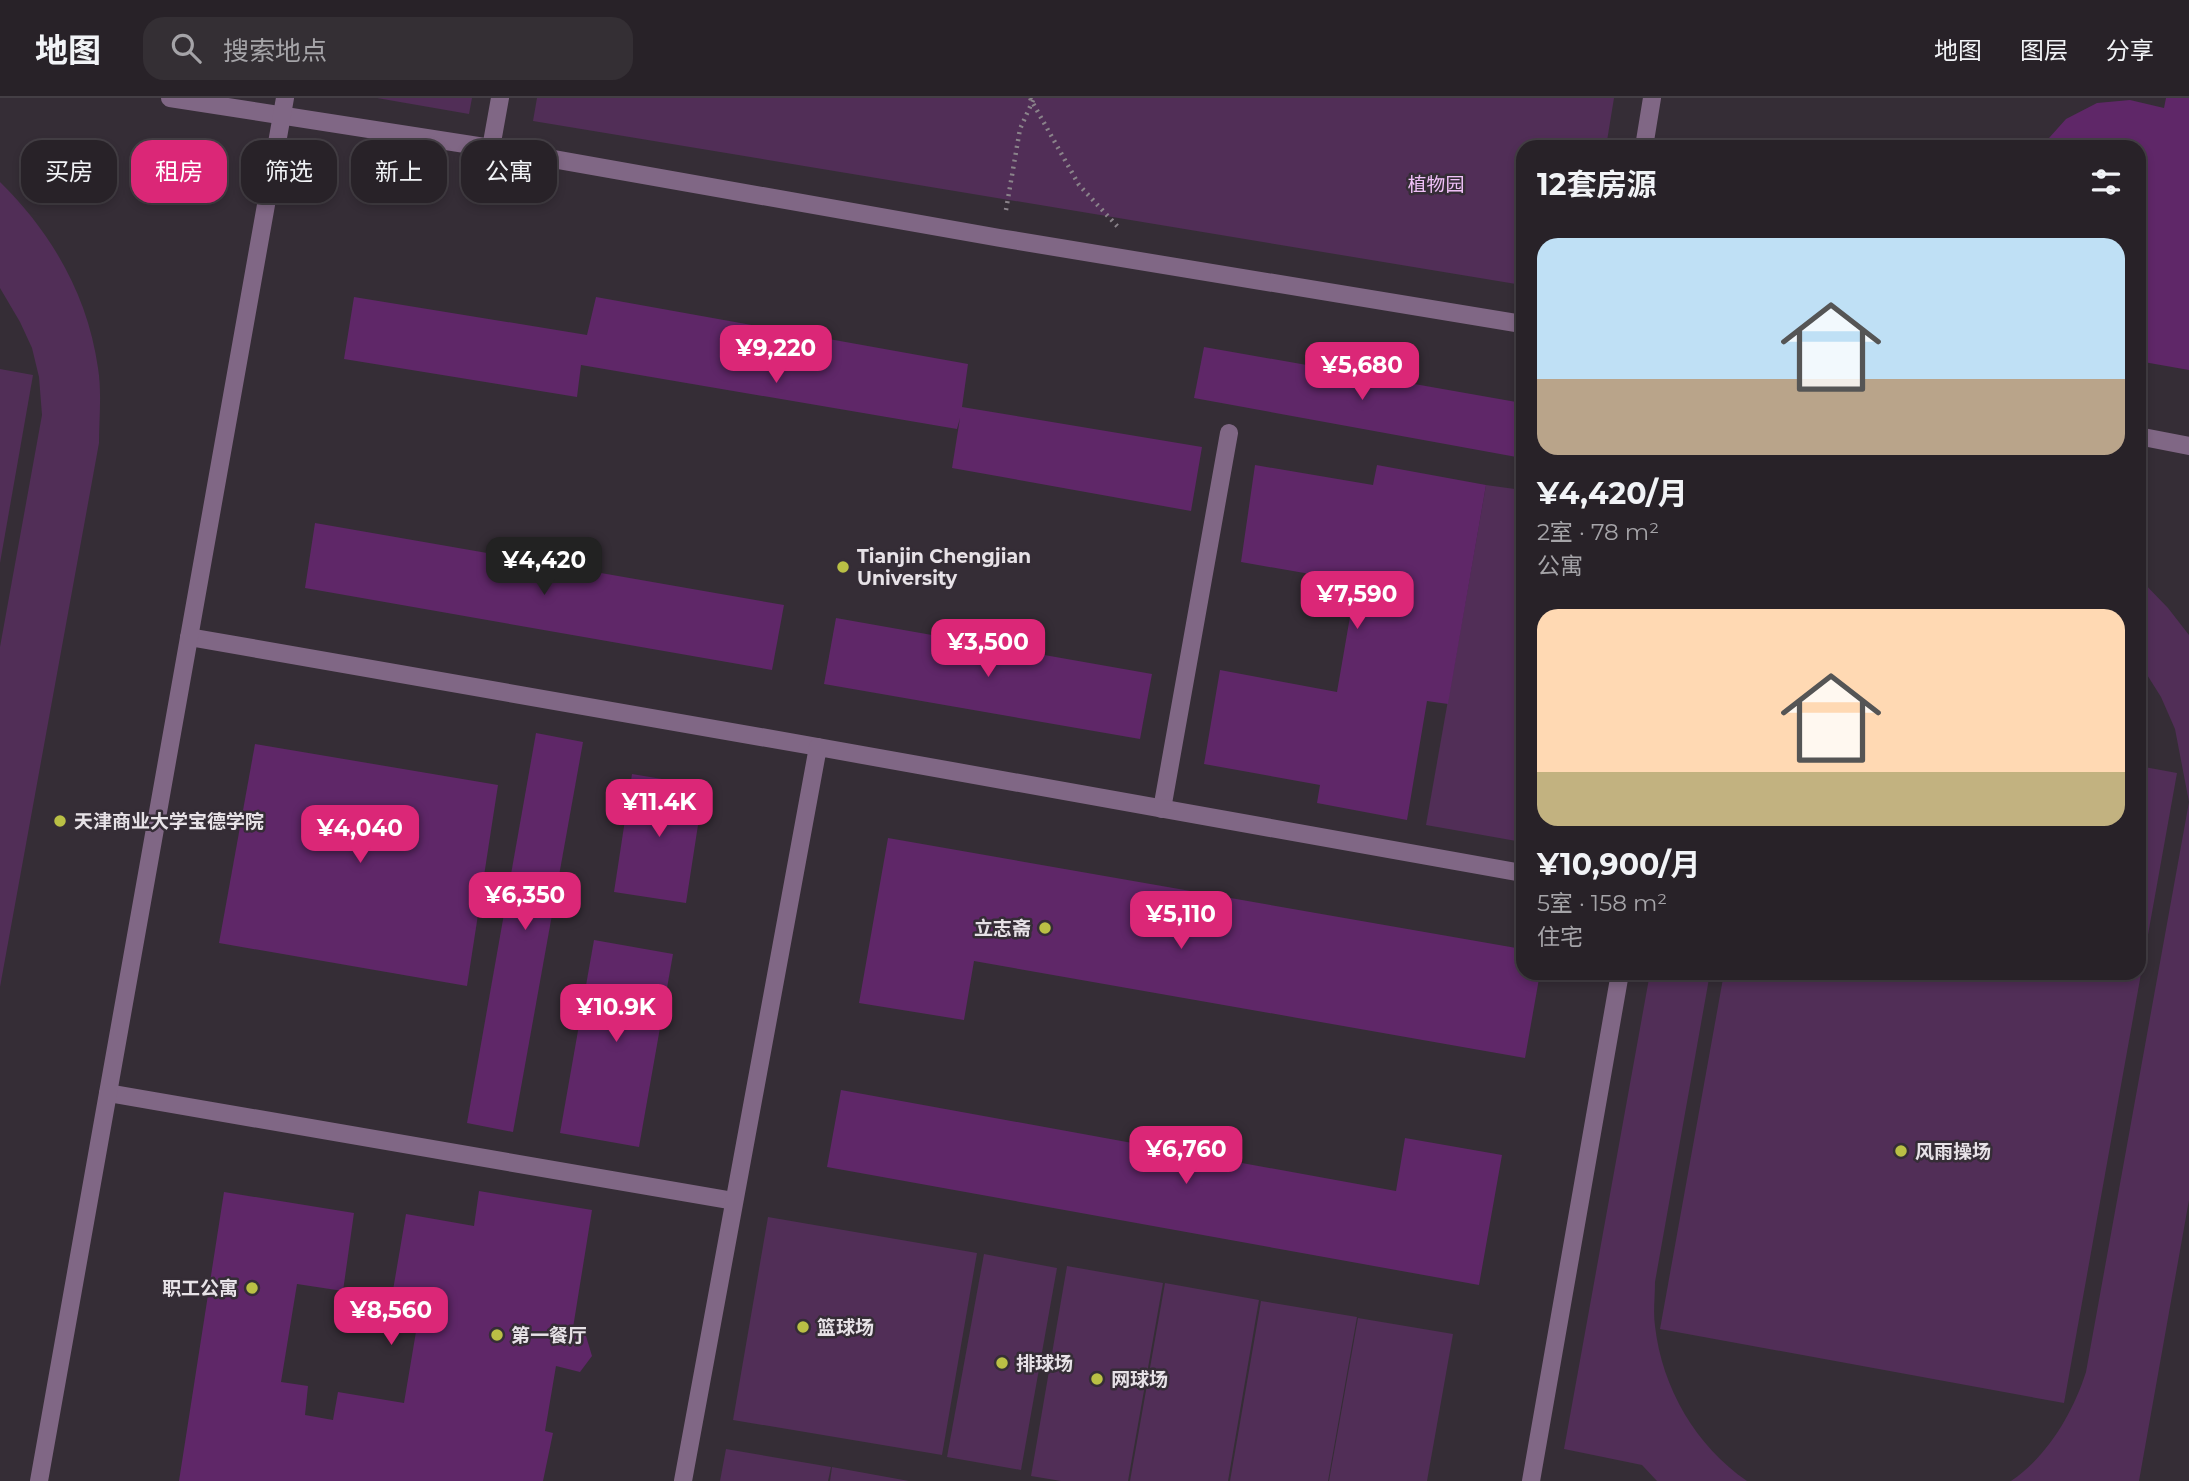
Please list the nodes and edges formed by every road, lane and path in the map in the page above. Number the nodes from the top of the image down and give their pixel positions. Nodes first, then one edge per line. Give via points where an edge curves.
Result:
1 (170, 98) edge
2 (285, 98) edge
3 (500, 98) edge
4 (1651, 98) edge
5 (1032, 99) edge
6 (282, 117) junction
7 (492, 140) edge
8 (1645, 140) edge
9 (461, 144) edge
10 (557, 160) edge
11 (1000, 238) junction
12 (1153, 264) junction
13 (1516, 323) edge
14 (1229, 433) dead end
15 (2146, 438) edge
16 (2189, 446) edge
17 (189, 637) junction
18 (818, 747) junction
19 (1163, 809) junction
20 (1516, 872) edge
21 (1619, 980) edge
22 (108, 1093) junction
23 (734, 1201) junction
24 (38, 1481) edge
25 (683, 1481) edge
26 (1531, 1481) edge

1 - 6 lane
2 - 6 lane
3 - 7 lane
4 - 8 lane
5 - 11 path via 1020,129
5 - 12 path via 1079,185
6 - 9 lane
6 - 17 lane
10 - 11 lane
11 - 12 lane
12 - 13 lane
14 - 19 lane
15 - 16 lane
17 - 18 lane
17 - 22 lane
18 - 19 lane
18 - 23 lane
19 - 20 lane
21 - 26 lane
22 - 23 lane
22 - 24 lane
23 - 25 lane

